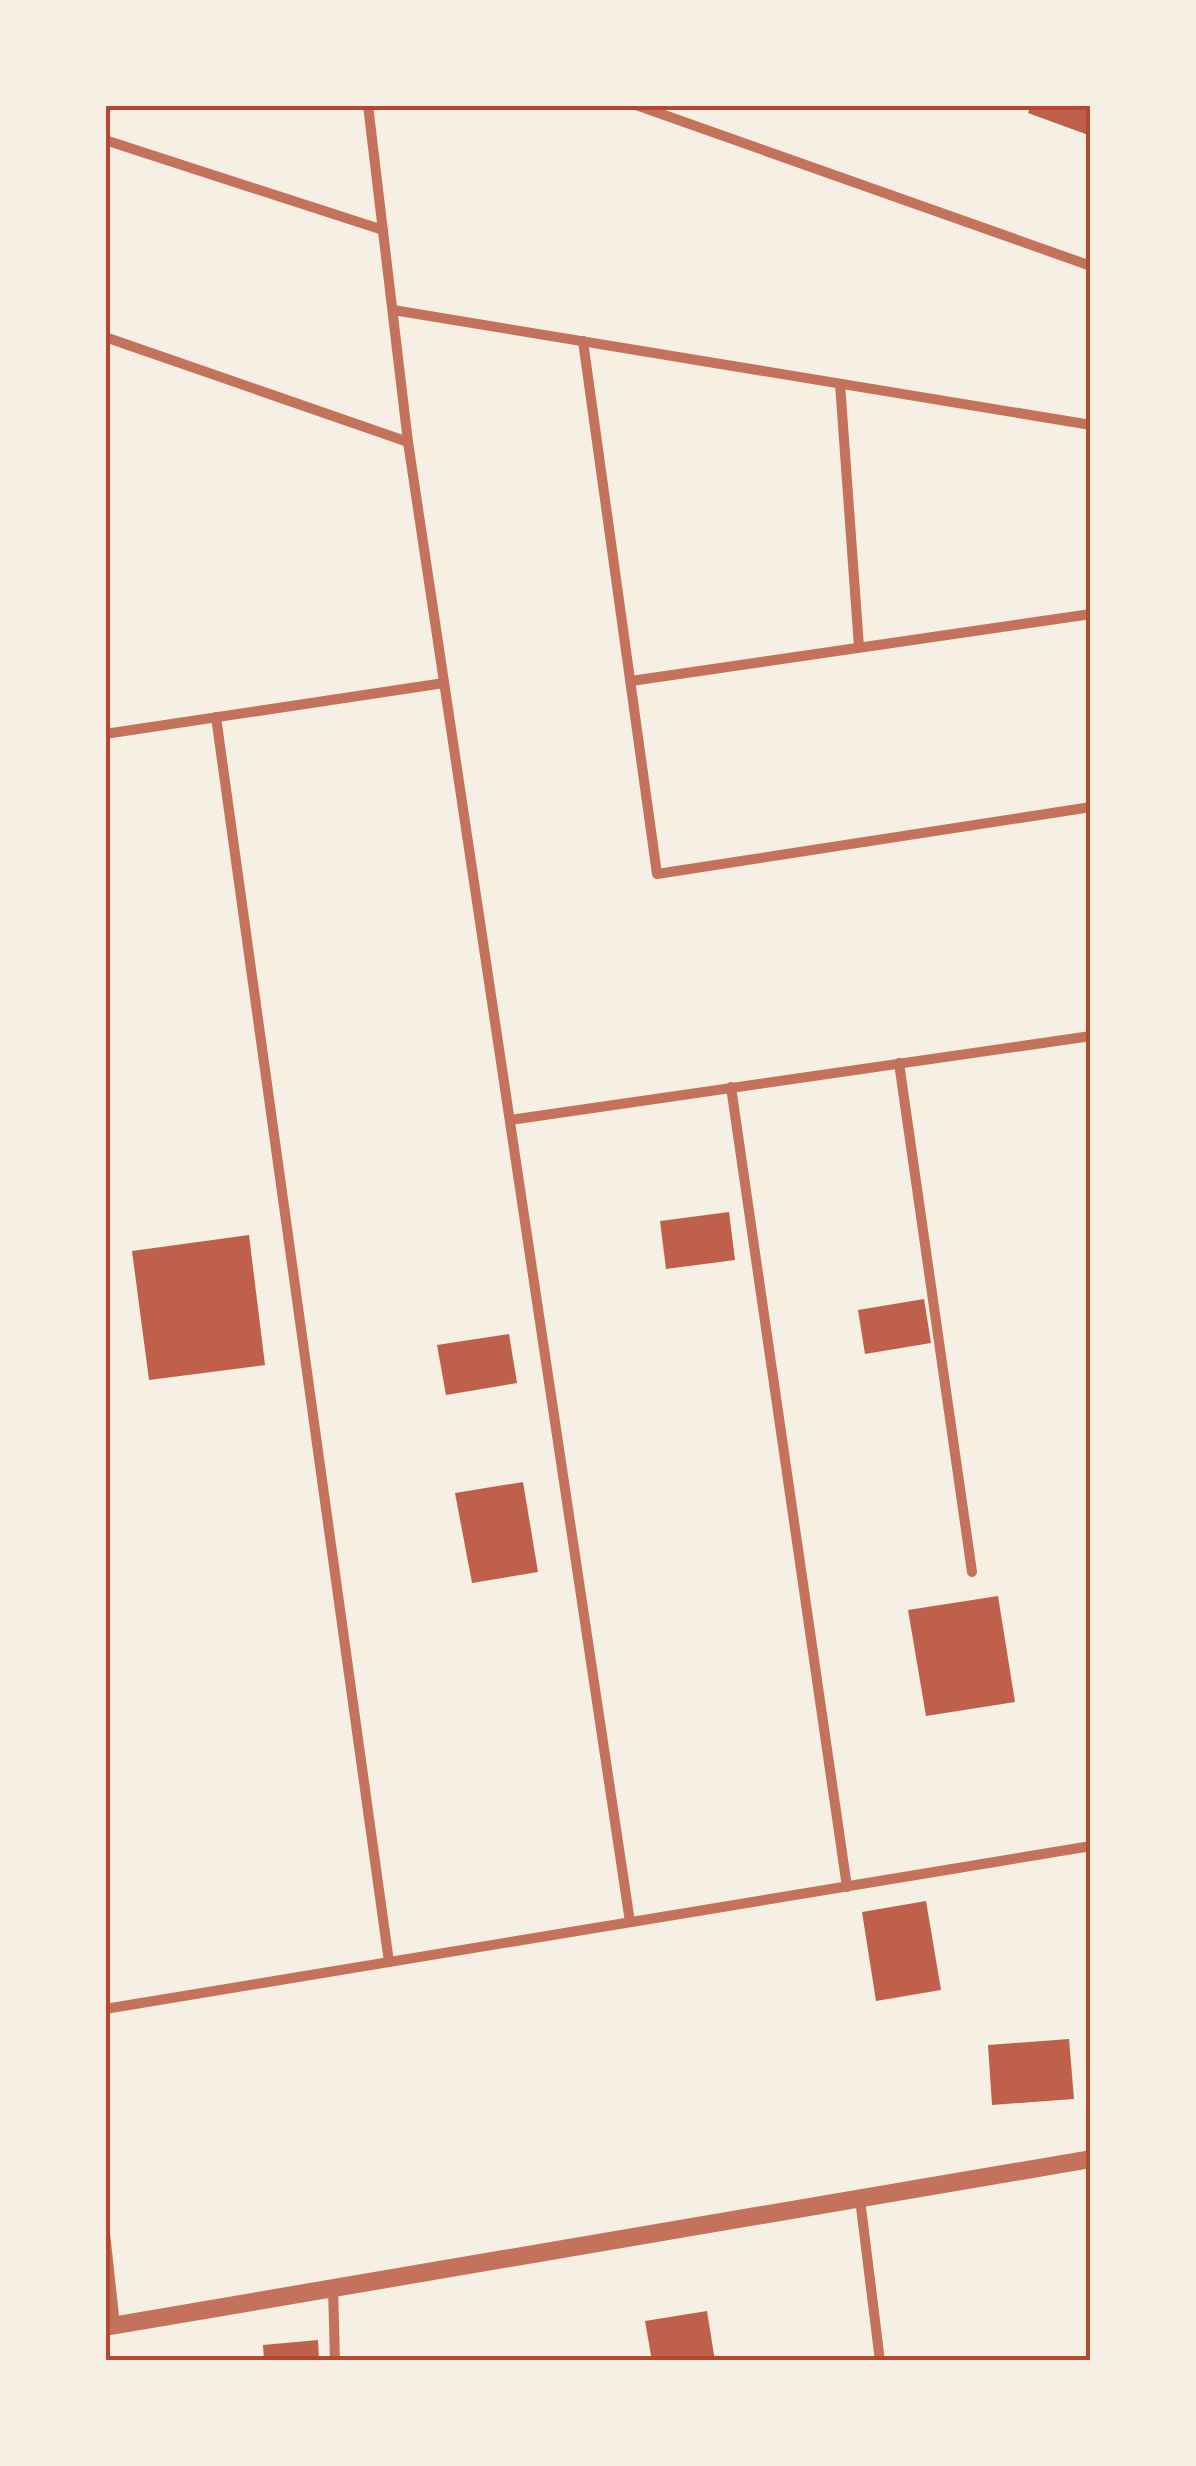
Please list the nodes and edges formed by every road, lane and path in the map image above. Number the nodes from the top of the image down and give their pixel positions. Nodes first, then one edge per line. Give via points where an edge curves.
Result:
1 (368, 105) edge
2 (636, 105) edge
3 (105, 140) edge
4 (383, 230) junction
5 (1091, 266) edge
6 (392, 310) junction
7 (105, 337) edge
8 (584, 342) junction
9 (840, 384) junction
10 (1091, 426) edge
11 (408, 442) junction
12 (1091, 614) edge
13 (858, 647) junction
14 (630, 680) junction
15 (444, 682) junction
16 (216, 717) junction
17 (105, 734) edge
18 (1091, 807) edge
19 (1091, 1036) edge
20 (899, 1064) junction
21 (731, 1087) junction
22 (510, 1120) junction
23 (972, 1572) dead end
24 (1091, 1846) edge
25 (847, 1886) junction
26 (630, 1922) junction
27 (389, 1962) junction
28 (105, 2009) edge
29 (1091, 2159) edge
30 (860, 2198) junction
31 (105, 2232) edge
32 (333, 2288) junction
33 (110, 2326) edge
34 (335, 2361) edge
35 (880, 2361) edge

1 - 4 street
2 - 5 street
3 - 4 street
4 - 6 street
6 - 8 street
6 - 11 street
7 - 11 street
8 - 9 street
8 - 14 street
9 - 10 street
9 - 13 street
11 - 15 street
12 - 13 street
13 - 14 street
14 - 18 street via 657,874
15 - 16 street
15 - 22 street
16 - 17 street
16 - 27 street
19 - 20 street
20 - 21 street
20 - 23 street
21 - 22 street
21 - 25 street
22 - 26 street
24 - 25 street
25 - 26 street
26 - 27 street
27 - 28 street
29 - 30 street
30 - 32 street
30 - 35 street
31 - 33 street
32 - 33 street
32 - 34 street

